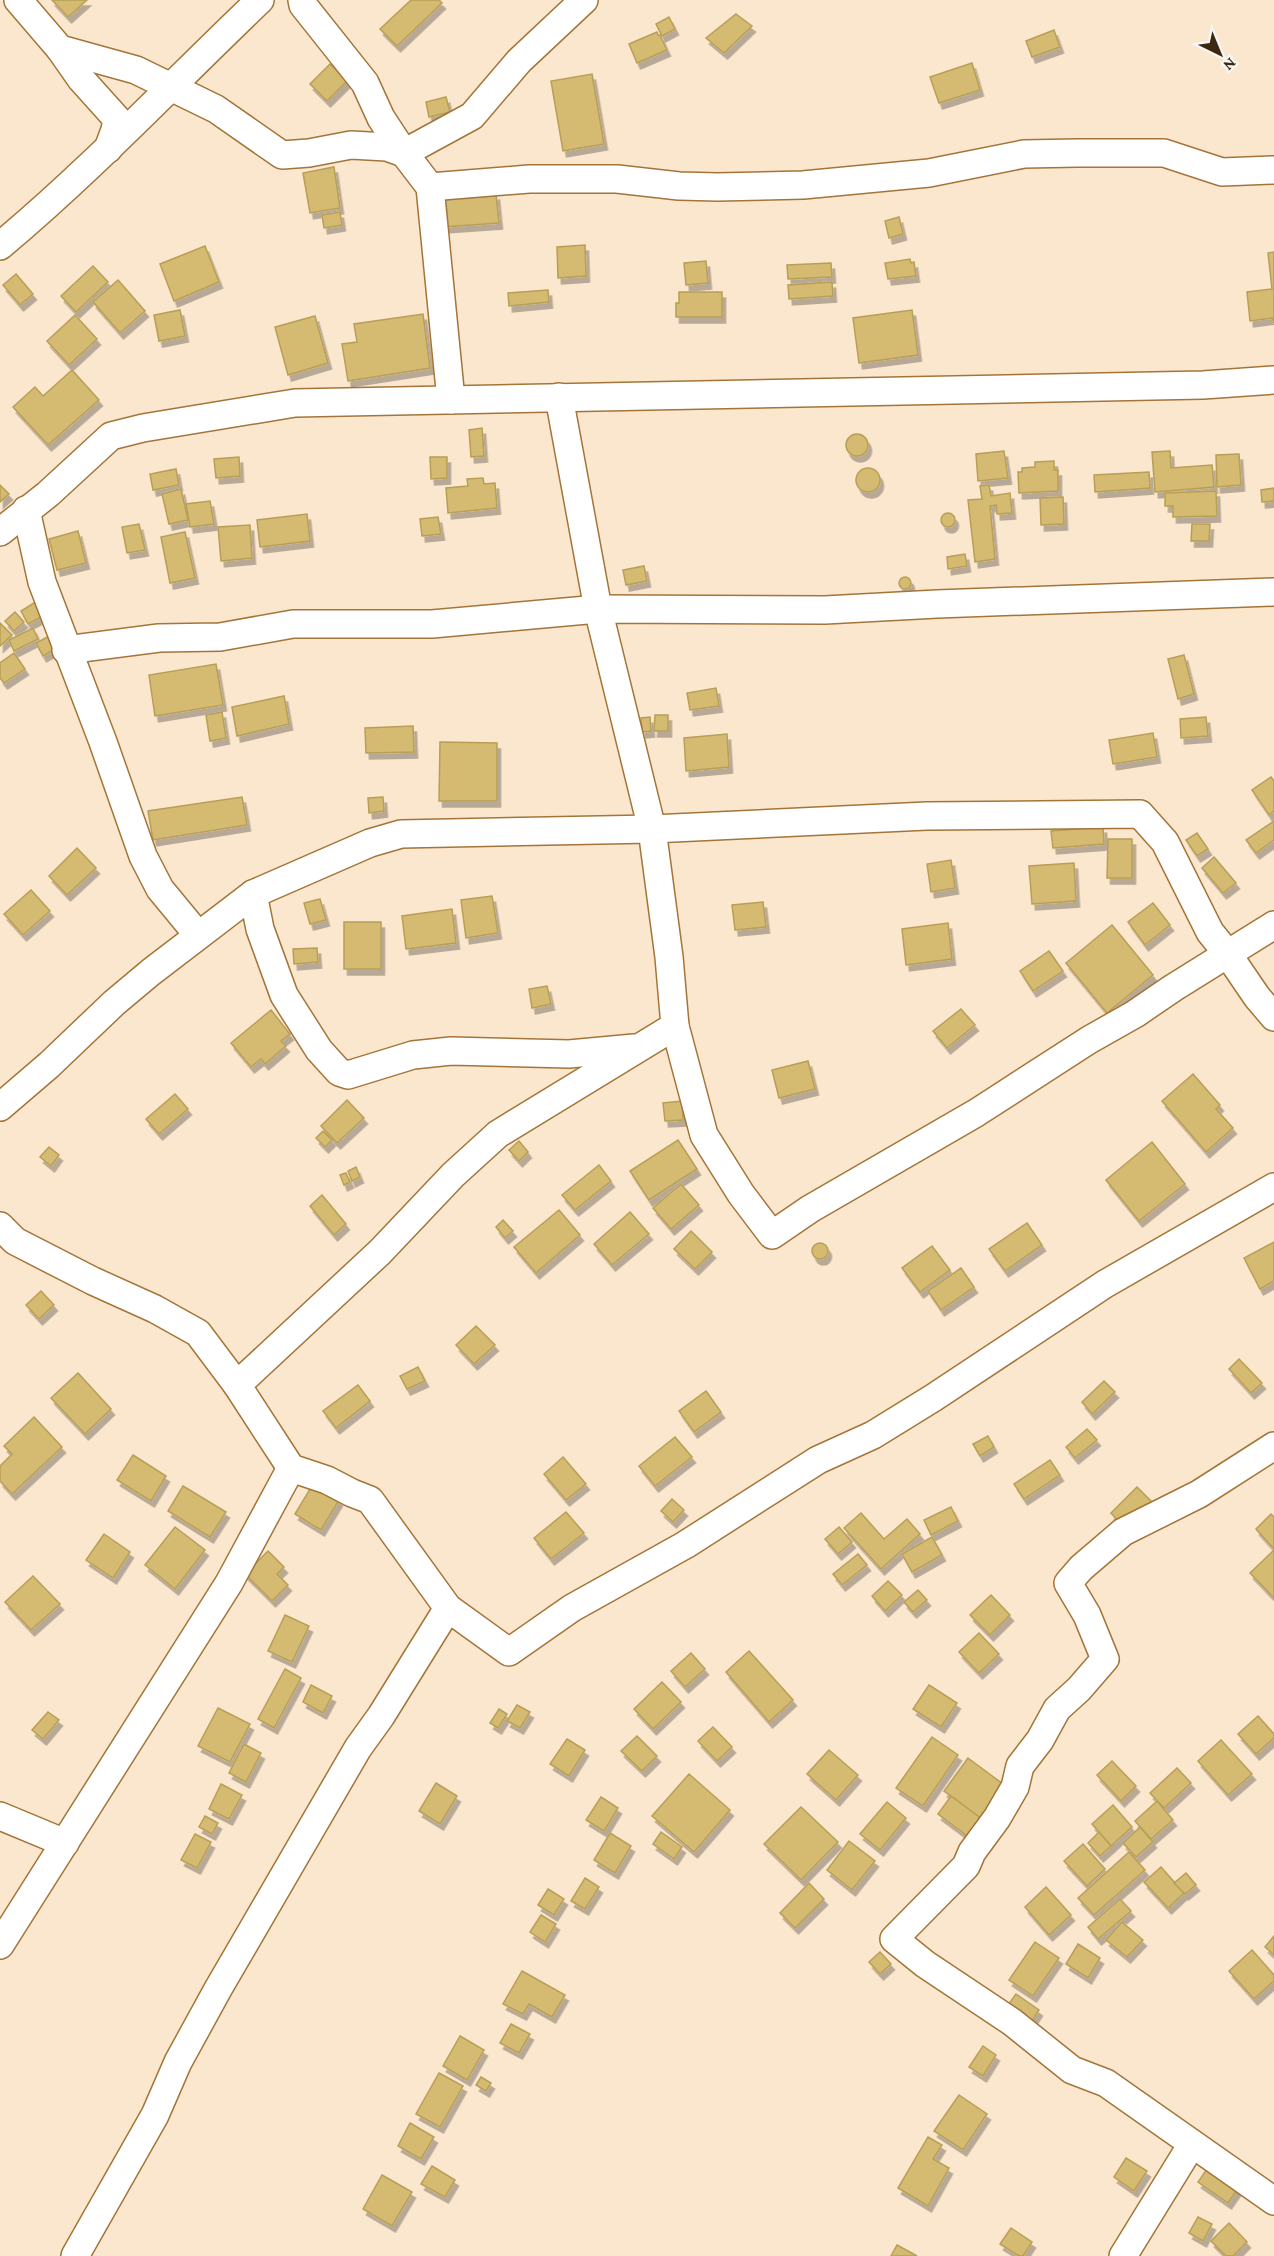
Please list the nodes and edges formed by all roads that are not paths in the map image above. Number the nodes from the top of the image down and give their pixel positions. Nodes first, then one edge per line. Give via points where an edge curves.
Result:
1 (18, 0) edge
2 (261, 0) edge
3 (302, 0) edge
4 (584, 0) edge
5 (60, 49) junction
6 (170, 87) junction
7 (108, 149) junction
8 (404, 153) junction
9 (1274, 170) edge
10 (430, 187) junction
11 (0, 246) edge
12 (1274, 380) edge
13 (559, 397) junction
14 (451, 400) junction
15 (26, 510) junction
16 (0, 532) edge
17 (1274, 592) edge
18 (598, 609) junction
19 (66, 650) junction
20 (652, 829) junction
21 (253, 894) junction
22 (1274, 925) edge
23 (198, 935) junction
24 (1227, 953) junction
25 (1274, 1017) edge
26 (675, 1026) junction
27 (642, 1047) junction
28 (0, 1107) edge
29 (1274, 1187) edge
30 (5, 1240) edge
31 (237, 1385) junction
32 (1274, 1446) edge
33 (291, 1467) junction
34 (448, 1608) junction
35 (0, 1816) edge
36 (65, 1843) junction
37 (0, 1945) edge
38 (1192, 2144) junction
39 (1274, 2201) edge
40 (75, 2256) edge
41 (1123, 2256) edge

1 - 5 street
2 - 6 street
3 - 8 street via 365,83 381,118
4 - 8 street via 519,61 472,116
5 - 6 street via 136,70
5 - 7 street via 117,119
6 - 7 street
6 - 8 street via 216,109 282,155 351,145 387,147
7 - 11 street
8 - 10 street
9 - 10 street via 1222,172 1164,153 1024,154 929,173 803,185 717,187 617,179 540,179
10 - 14 street
12 - 13 street via 1191,386
13 - 14 street
13 - 18 street
14 - 15 street via 295,403 111,436
15 - 16 street
15 - 19 street via 42,582
17 - 18 street via 825,610
18 - 19 street via 432,624 293,624 220,637 159,638
18 - 20 street
19 - 23 street via 103,741 142,856 160,889
20 - 21 street via 401,834 370,843
20 - 24 street via 927,816 1140,814 1165,842 1210,932
20 - 26 street
21 - 23 street
21 - 27 street via 260,929 284,995 319,1050 339,1072 348,1075 413,1055 451,1051 569,1054
22 - 24 street
23 - 28 street via 114,1003
24 - 25 street
24 - 26 street via 976,1113 772,1235 704,1136
26 - 27 street
27 - 31 street via 498,1134 380,1252
29 - 34 street via 1105,1284 933,1398 873,1435 818,1460 685,1545 572,1608 509,1652
30 - 31 street via 198,1333
31 - 33 street
32 - 38 street via 1199,1494 1123,1532 1068,1583 1087,1615 1105,1659 1057,1709 1020,1766 1015,1787 966,1866 894,1939 1012,2022 1072,2070 1106,2083
33 - 34 street via 370,1500
33 - 36 street via 229,1583
34 - 40 street via 358,1748 218,1989 178,2062 155,2115
35 - 36 street
36 - 37 street
38 - 39 street
38 - 41 street

